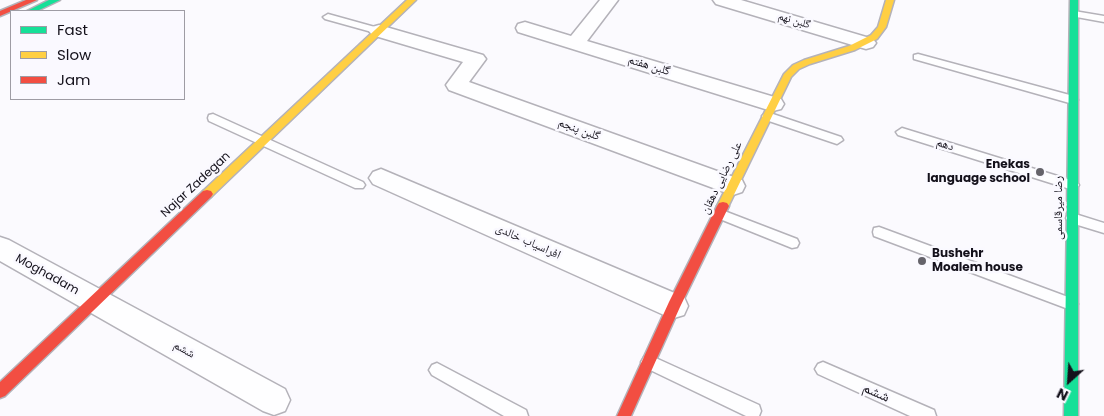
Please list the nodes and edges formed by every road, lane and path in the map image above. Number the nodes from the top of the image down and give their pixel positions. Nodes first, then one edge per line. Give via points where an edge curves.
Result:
1 (9, 0) edge
2 (34, 0) edge
3 (56, 0) edge
4 (412, 0) edge
5 (609, 0) edge
6 (722, 0) edge
7 (890, 0) edge
8 (1074, 0) edge
9 (0, 4) edge
10 (33, 10) edge
11 (0, 14) edge
12 (1074, 14) junction
13 (328, 18) dead end
14 (1104, 19) edge
15 (525, 28) dead end
16 (379, 31) junction
17 (866, 42) junction
18 (575, 43) junction
19 (918, 57) dead end
20 (1073, 100) junction
21 (770, 110) junction
22 (213, 118) dead end
23 (902, 132) dead end
24 (837, 140) dead end
25 (263, 141) junction
26 (370, 182) joint
27 (1073, 185) junction
28 (733, 186) junction
29 (719, 214) junction
30 (1072, 218) junction
31 (1104, 228) edge
32 (879, 232) dead end
33 (792, 243) dead end
34 (0, 248) edge
35 (94, 301) junction
36 (1072, 304) junction
37 (674, 306) junction
38 (649, 362) junction
39 (823, 369) dead end
40 (437, 370) dead end
41 (0, 391) edge
42 (274, 400) dead end
43 (753, 411) dead end
44 (520, 416) edge
45 (624, 416) edge
46 (928, 416) edge
47 (1072, 416) edge

1 - 9 street
2 - 11 street
3 - 10 street
4 - 16 street, Najar Zadegan
5 - 18 street
6 - 17 street, گلبن نهم
7 - 17 street via 879,32
8 - 12 street, رضا میرقاسمی
12 - 14 lane
12 - 20 street, رضا میرقاسمی
13 - 16 lane
15 - 18 street, گلبن هفتم
16 - 25 street, Najar Zadegan
16 - 28 street, گلبن پنجم via 476,60 456,85
17 - 21 street, علی رضایی دهقان via 796,67 787,76
18 - 21 street, گلبن هفتم
19 - 20 lane
20 - 27 street, رضا میرقاسمی
21 - 24 lane
21 - 28 street, علی رضایی دهقان
22 - 25 lane
23 - 27 lane, دهم
25 - 26 lane
25 - 35 street, Najar Zadegan
26 - 37 street, افراسیاب خالدی
27 - 30 street, رضا میرقاسمی
28 - 29 street, علی رضایی دهقان
29 - 33 lane
29 - 37 street, علی رضایی دهقان
30 - 31 lane
30 - 36 street, رضا میرقاسمی
32 - 36 lane
34 - 35 street, Moghadam
35 - 41 street, Najar Zadegan
35 - 42 street, ششم
36 - 47 street, رضا میرقاسمی
37 - 38 street, علی رضایی دهقان
38 - 43 lane
38 - 45 street, علی رضایی دهقان
39 - 46 lane, ششم
40 - 44 lane

